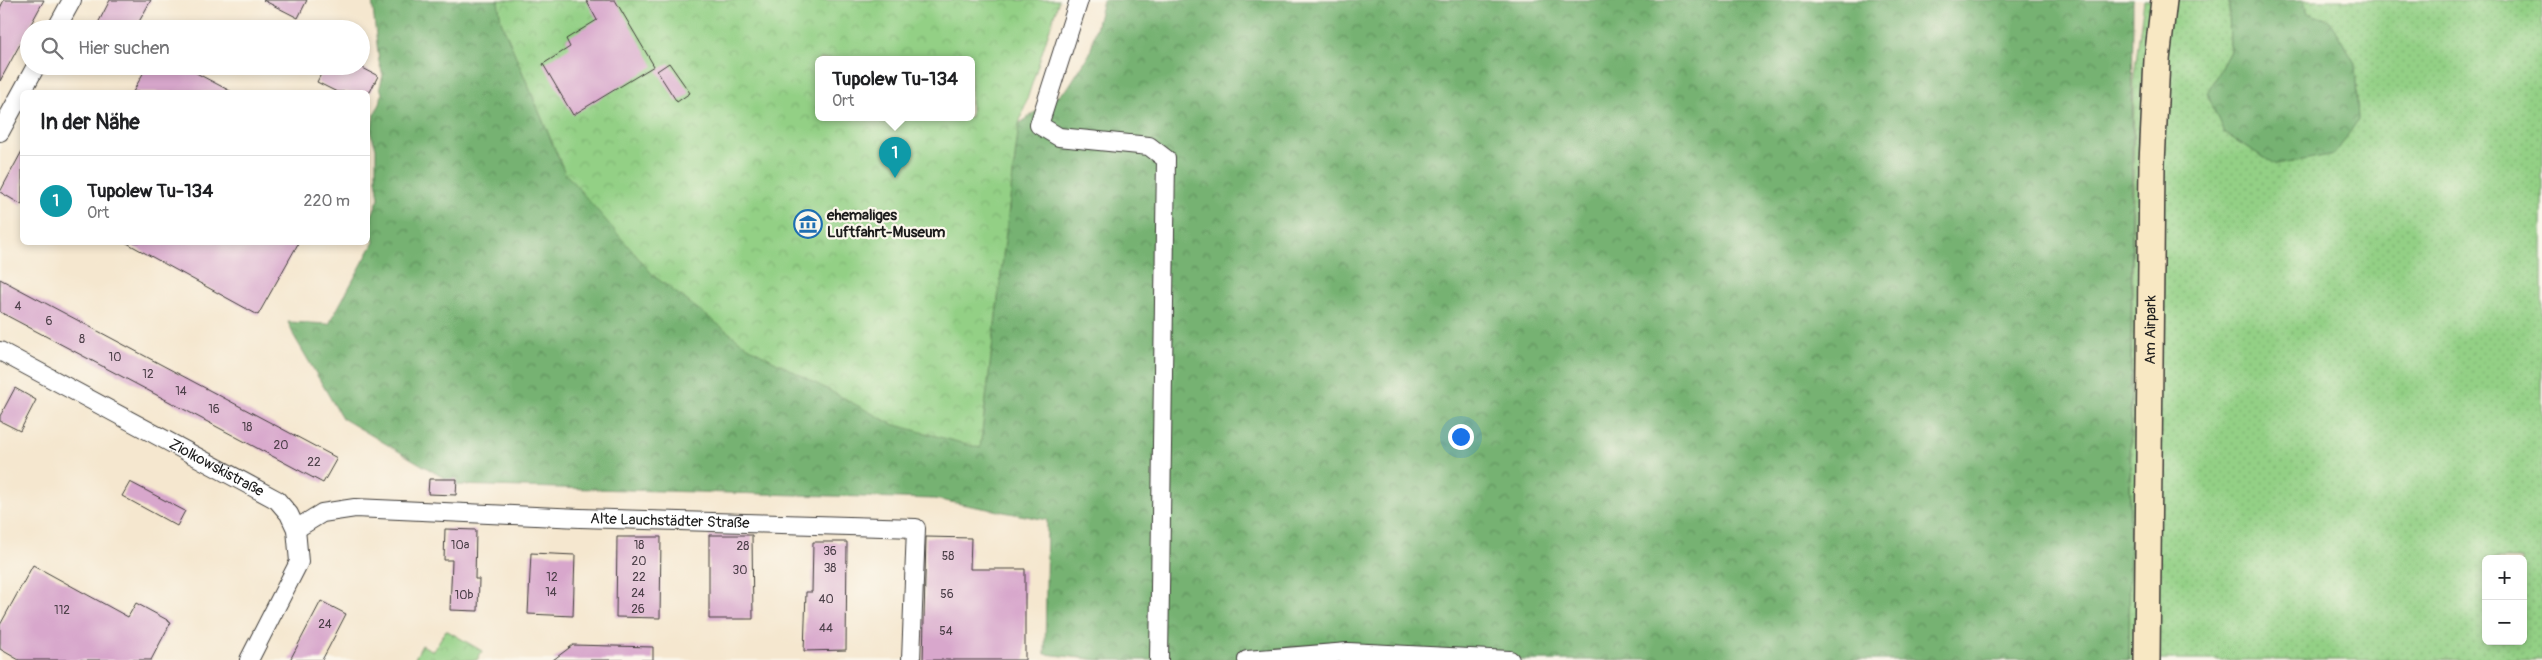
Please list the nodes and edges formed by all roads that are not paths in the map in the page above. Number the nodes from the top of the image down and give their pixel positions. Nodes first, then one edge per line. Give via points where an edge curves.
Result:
1 (72, 0) edge
2 (1079, 0) edge
3 (2164, 0) edge
4 (61, 20) edge
5 (31, 75) edge
6 (23, 90) edge
7 (20, 95) edge
8 (0, 132) edge
9 (0, 351) edge
10 (296, 529) junction
11 (1348, 656) edge
12 (249, 660) edge
13 (911, 660) edge
14 (1159, 660) edge
15 (1247, 660) edge
16 (1510, 660) edge
17 (2147, 660) edge

1 - 4 street
2 - 14 street via 1039,125 1059,137 1150,146 1166,160
3 - 17 street, Am Airpark via 2157,60 2152,163
5 - 6 street
7 - 8 street
9 - 10 street, Ziolkowskistraße via 277,500
10 - 12 street, Ziolkowskistraße via 299,562
10 - 13 street, Alte Lauchstädter Straße via 322,513 355,508 916,528
11 - 15 street
11 - 16 street

